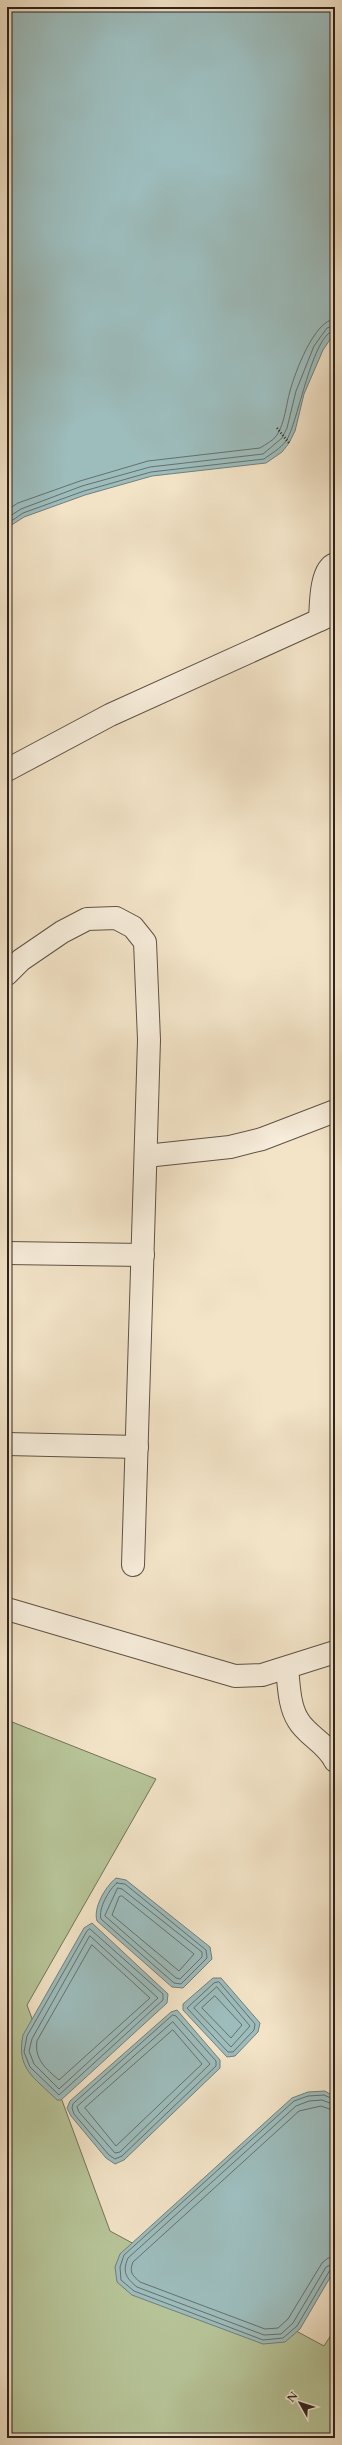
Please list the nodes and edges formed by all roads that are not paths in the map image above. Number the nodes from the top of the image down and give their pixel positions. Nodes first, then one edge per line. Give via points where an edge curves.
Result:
1 (335, 564) edge
2 (328, 617) edge
3 (7, 770) edge
4 (7, 974) edge
5 (335, 1111) edge
6 (146, 1156) junction
7 (7, 1253) edge
8 (143, 1255) junction
9 (7, 1444) edge
10 (136, 1447) junction
11 (133, 1565) dead end
12 (7, 1609) edge
13 (335, 1652) edge
14 (286, 1669) junction
15 (335, 1761) edge

1 - 2 street via 323,582
2 - 3 street via 110,715
4 - 6 street via 21,960 62,932 87,919 116,918 133,926 145,942 149,1040
5 - 6 street via 262,1139 230,1147
6 - 8 street
7 - 8 street
8 - 10 street
9 - 10 street
10 - 11 street
12 - 14 street via 235,1676 262,1675
13 - 14 street
14 - 15 street via 294,1713 298,1721 323,1744

